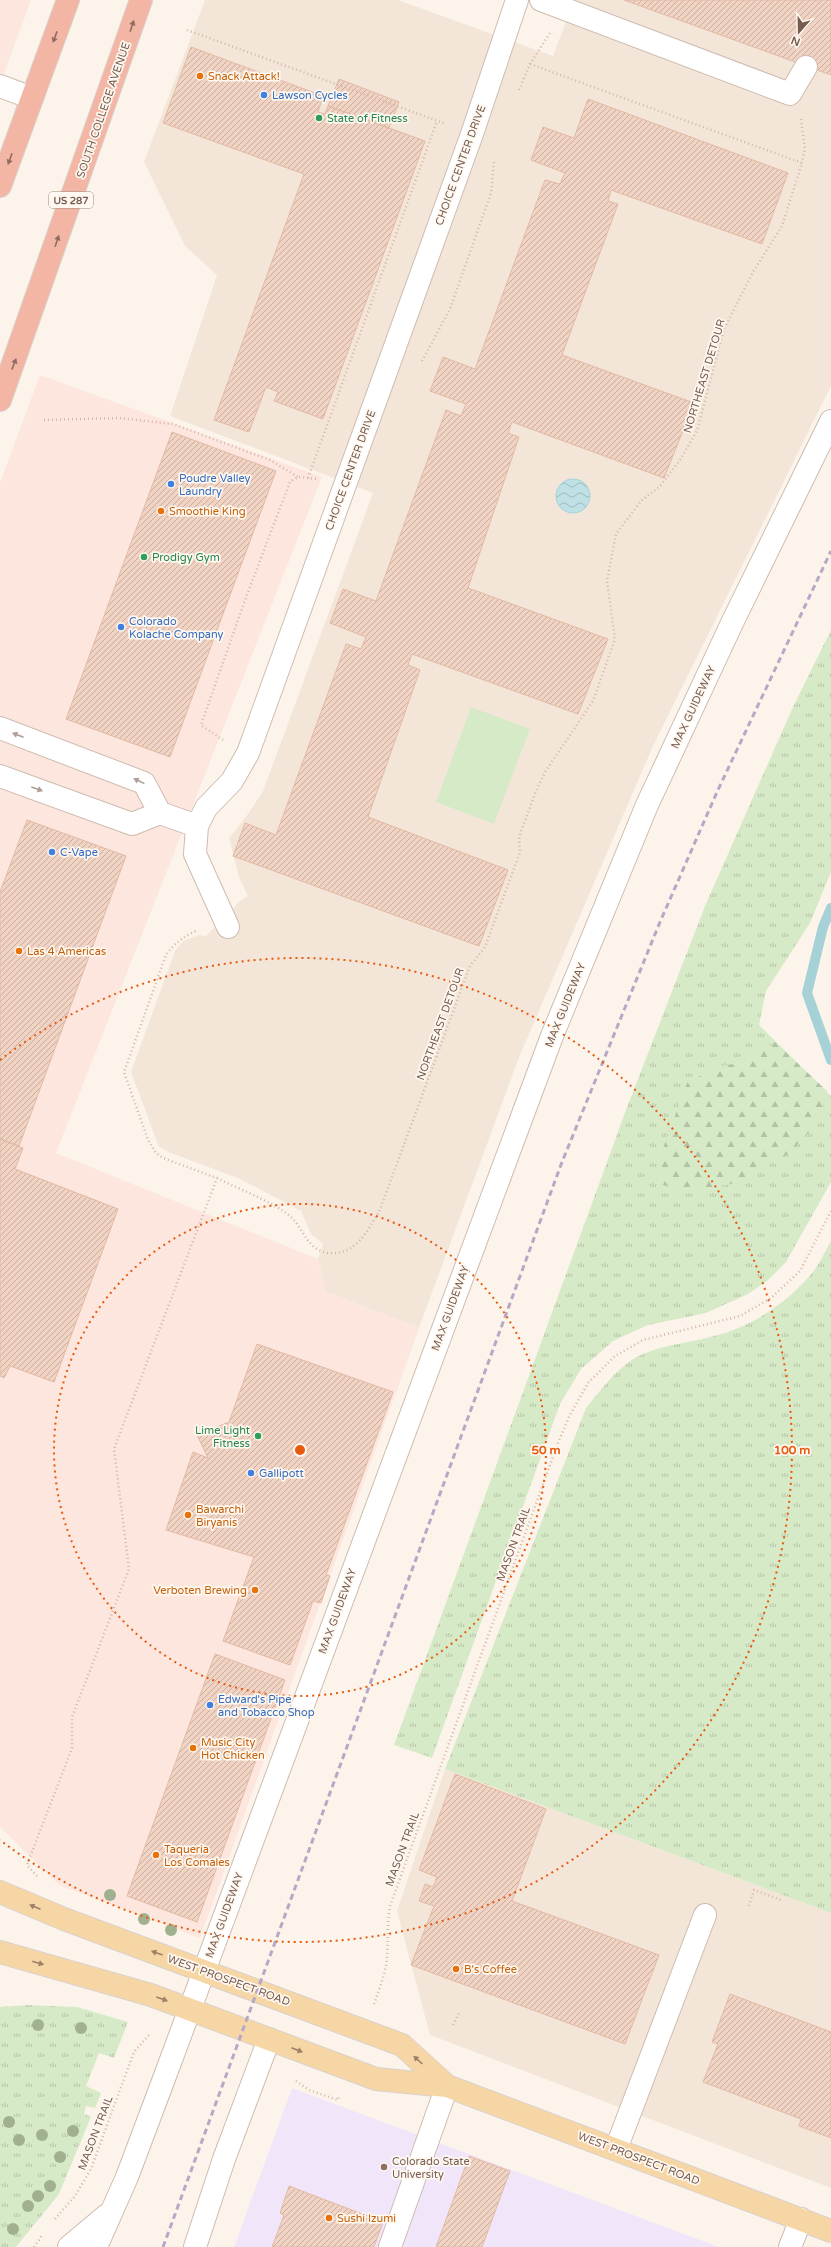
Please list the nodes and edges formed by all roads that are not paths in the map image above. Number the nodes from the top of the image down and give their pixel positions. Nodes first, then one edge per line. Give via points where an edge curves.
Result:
1 (68, 0) edge
2 (141, 0) edge
3 (517, 0) edge
4 (541, 0) edge
5 (806, 66) dead end
6 (0, 86) edge
7 (32, 98) junction
8 (0, 186) edge
9 (0, 400) edge
10 (831, 421) edge
11 (0, 728) edge
12 (0, 776) edge
13 (160, 813) junction
14 (197, 826) junction
15 (228, 927) dead end
16 (0, 1892) edge
17 (705, 1916) dead end
18 (0, 1952) edge
19 (204, 1971) junction
20 (190, 2010) junction
21 (269, 2039) junction
22 (447, 2086) junction
23 (616, 2149) junction
24 (111, 2212) junction
25 (801, 2219) junction
26 (831, 2231) edge
27 (69, 2247) edge
28 (96, 2247) edge
29 (195, 2247) edge
30 (390, 2247) edge
31 (790, 2247) edge

1 -> 7 highway
9 -> 2 highway, SOUTH COLLEGE AVENUE / US 287
3 - 14 street, CHOICE CENTER DRIVE via 472,134 248,753 232,781 206,808
4 - 5 street via 790,94
6 - 7 street
7 -> 8 highway
10 - 19 street, MAX GUIDEWAY via 647,805 552,1036
13 -> 11 street via 144,783
12 -> 13 street via 132,824
13 - 14 street
14 - 15 street, CHOICE CENTER DRIVE via 196,854
19 -> 16 main road, WEST PROSPECT ROAD via 64,1919
17 - 23 street
18 -> 20 main road, WEST PROSPECT ROAD via 151,1995
19 - 20 street, MAX GUIDEWAY
22 -> 19 main road, WEST PROSPECT ROAD via 402,2045
20 - 21 main road, WEST PROSPECT ROAD
20 - 24 street, MAX GUIDEWAY via 127,2177
21 -> 22 main road, WEST PROSPECT ROAD via 376,2079
21 - 29 street via 224,2159
22 - 23 main road, WEST PROSPECT ROAD
22 - 30 street
23 - 25 main road, WEST PROSPECT ROAD
24 - 27 street, MAX GUIDEWAY
24 - 28 street, MAX GUIDEWAY
25 - 26 main road, WEST PROSPECT ROAD
25 - 31 street

